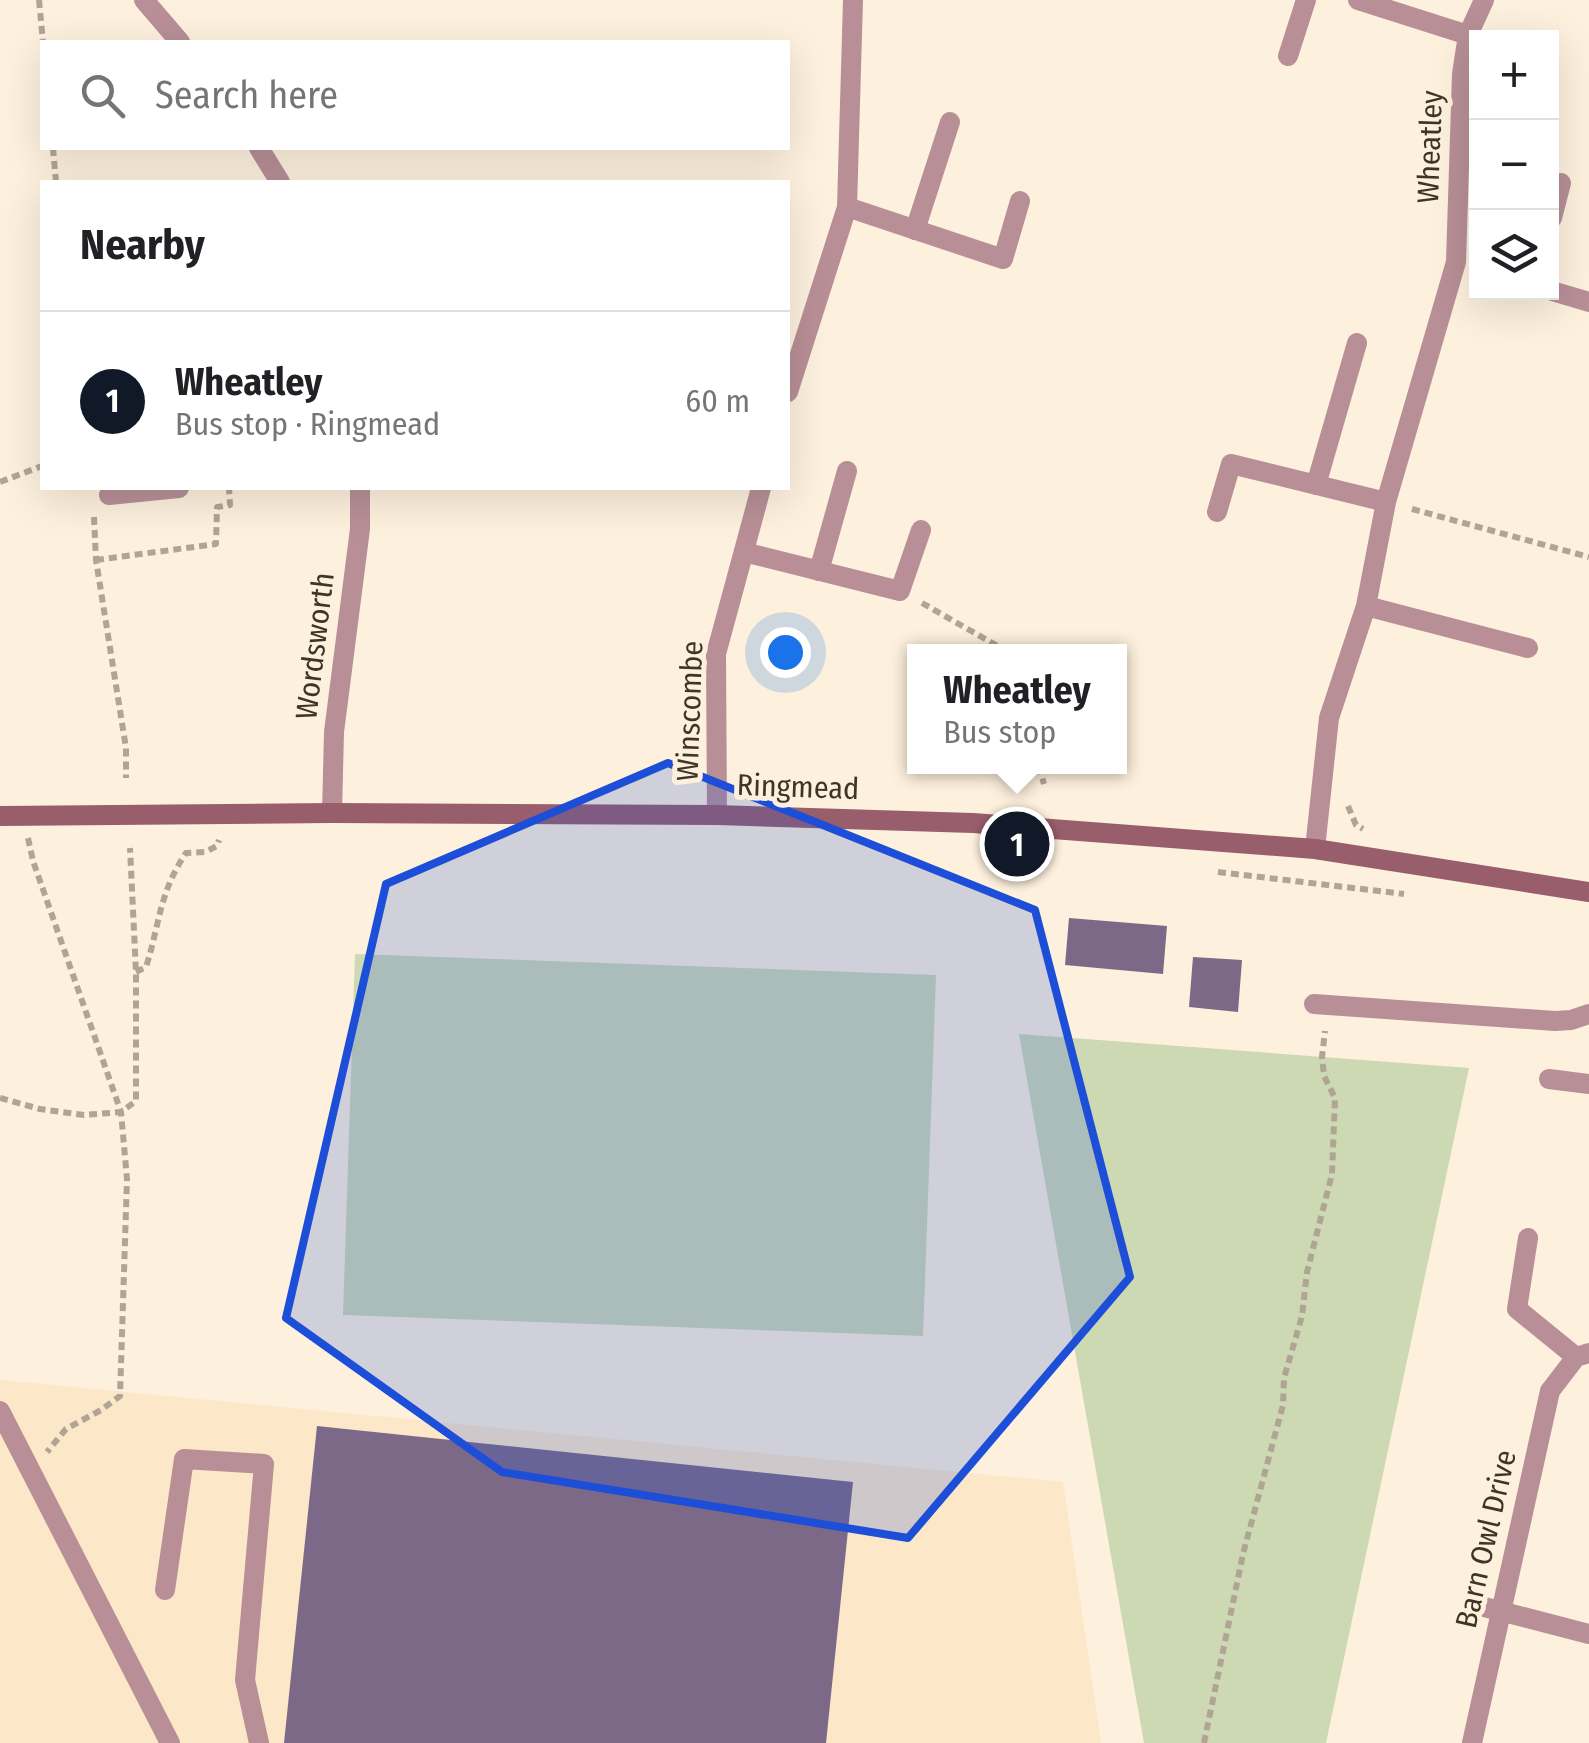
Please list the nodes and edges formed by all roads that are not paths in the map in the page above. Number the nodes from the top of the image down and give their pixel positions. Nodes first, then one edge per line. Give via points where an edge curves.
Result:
1 (144, 0) edge
2 (852, 0) edge
3 (1306, 0) edge
4 (1358, 0) edge
5 (1484, 0) edge
6 (1401, 6) edge
7 (1468, 34) junction
8 (178, 40) edge
9 (1288, 56) dead end
10 (950, 122) dead end
11 (260, 150) edge
12 (279, 180) edge
13 (1561, 183) dead end
14 (1020, 201) dead end
15 (847, 207) junction
16 (1554, 210) edge
17 (916, 230) junction
18 (1466, 266) edge
19 (1559, 293) edge
20 (1589, 302) edge
21 (1357, 342) dead end
22 (790, 386) edge
23 (847, 472) dead end
24 (1316, 485) junction
25 (159, 490) edge
26 (360, 490) edge
27 (760, 490) edge
28 (109, 495) dead end
29 (1386, 502) junction
30 (1217, 512) dead end
31 (922, 530) dead end
32 (744, 552) junction
33 (819, 571) junction
34 (1366, 606) junction
35 (1528, 648) dead end
36 (332, 812) junction
37 (717, 815) junction
38 (0, 816) edge
39 (1314, 849) junction
40 (1589, 892) edge
41 (1321, 1004) road end
42 (1589, 1014) edge
43 (1549, 1079) dead end
44 (1589, 1084) edge
45 (1528, 1238) dead end
46 (1582, 1355) edge
47 (0, 1411) edge
48 (165, 1590) dead end
49 (1476, 1605) dead end
50 (1500, 1611) junction
51 (1589, 1634) edge
52 (170, 1743) edge
53 (259, 1743) edge
54 (1472, 1743) edge

1 - 8 street
2 - 15 street
3 - 9 street
4 - 6 street
5 - 7 street, Wheatley
6 - 7 street
7 - 18 street, Wheatley via 1462,74
10 - 17 street
11 - 12 street
13 - 16 street
14 - 17 street via 1003,260
15 - 17 street
15 - 22 street
18 - 29 street, Wheatley
19 - 20 street
21 - 24 street
23 - 33 street
24 - 29 street
24 - 30 street via 1231,464
25 - 28 street
26 - 36 street, Wordsworth
27 - 32 street, Winscombe
29 - 34 street, Wheatley
31 - 33 street via 900,591
32 - 33 street
32 - 37 street, Winscombe via 716,654
34 - 35 street
34 - 39 street, Wheatley via 1329,718
36 - 37 street, Ringmead
36 - 38 street, Ringmead
37 - 39 street, Ringmead via 972,823
39 - 40 street, Ringmead
41 - 42 street via 1555,1021
43 - 44 street
45 - 46 street, Barn Owl Drive via 1517,1309
46 - 50 street, Barn Owl Drive via 1550,1390
47 - 52 street
48 - 53 street via 184,1459 264,1464 245,1680
49 - 50 street
50 - 51 street
50 - 54 street, Barn Owl Drive

